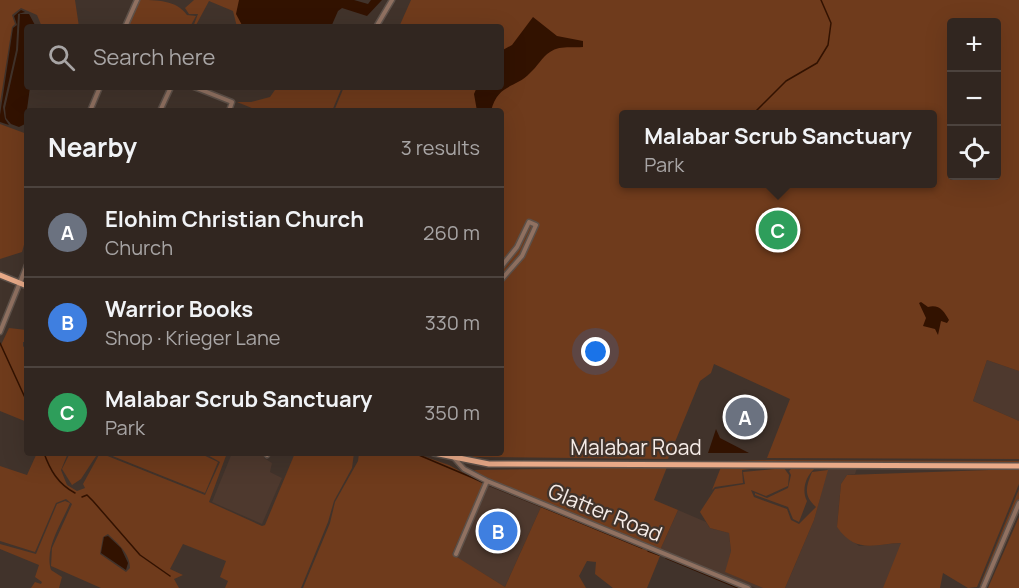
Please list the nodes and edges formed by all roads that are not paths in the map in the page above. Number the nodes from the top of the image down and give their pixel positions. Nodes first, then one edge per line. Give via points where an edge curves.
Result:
1 (137, 0) edge
2 (392, 0) edge
3 (126, 24) edge
4 (378, 24) edge
5 (99, 90) edge
6 (170, 90) edge
7 (202, 90) edge
8 (91, 108) edge
9 (161, 108) edge
10 (230, 108) edge
11 (504, 263) edge
12 (24, 273) edge
13 (0, 275) edge
14 (504, 277) edge
15 (20, 284) junction
16 (24, 285) edge
17 (0, 332) edge
18 (444, 456) edge
19 (455, 459) junction
20 (1019, 466) edge
21 (487, 481) junction
22 (1019, 503) edge
23 (456, 554) dead end
24 (748, 588) edge
25 (983, 588) edge

1 - 3 street
2 - 4 street
5 - 8 street
6 - 9 street
7 - 10 street via 232,102
11 - 14 street via 529,222 536,225 522,256
12 - 15 street
13 - 15 main road
15 - 16 main road
15 - 17 street
18 - 19 main road, Malabar Road
19 - 20 main road, Malabar Road via 489,464
19 - 21 street, Glatter Road via 464,469
21 - 23 street
21 - 24 street, Glatter Road
22 - 25 street

